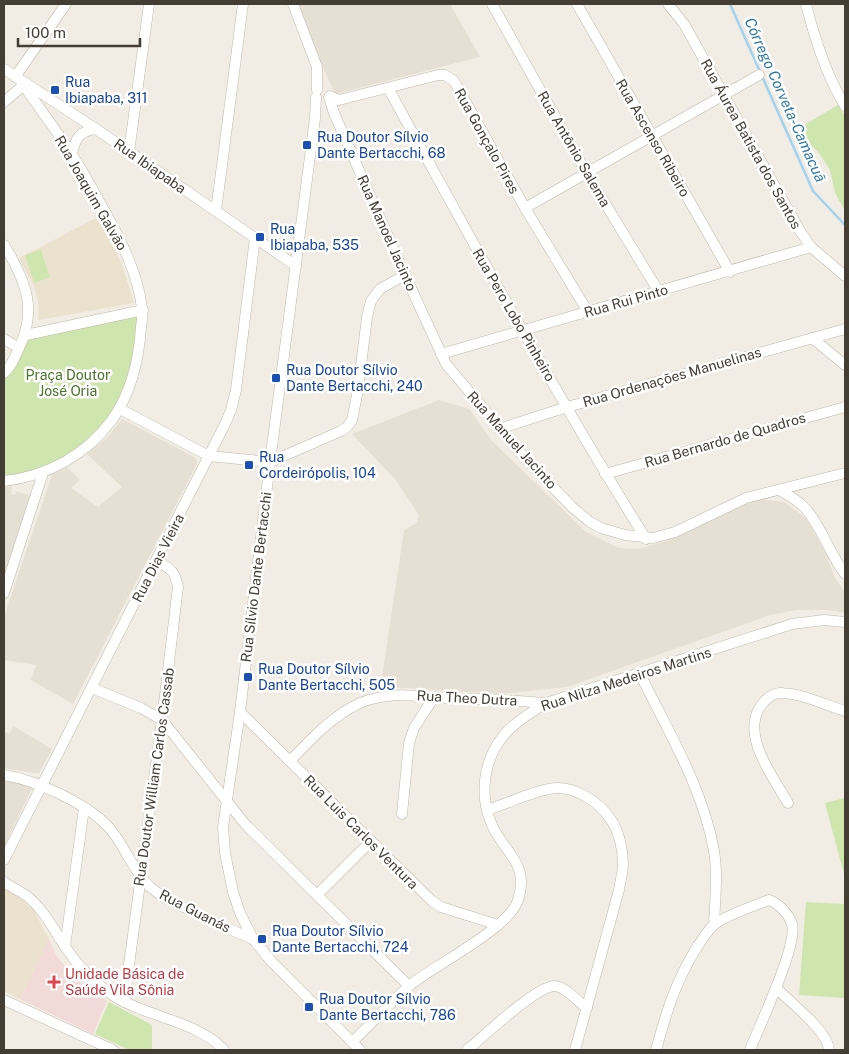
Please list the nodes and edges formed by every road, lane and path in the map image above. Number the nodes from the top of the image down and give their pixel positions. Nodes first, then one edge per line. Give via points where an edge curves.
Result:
1 (66, 4) edge
2 (150, 4) edge
3 (243, 4) edge
4 (293, 4) edge
5 (492, 4) edge
6 (577, 4) edge
7 (668, 4) edge
8 (806, 4) edge
9 (4, 69) edge
10 (759, 75) dead end
11 (21, 81) junction
12 (388, 88) junction
13 (722, 94) junction
14 (324, 97) junction
15 (4, 102) edge
16 (845, 106) edge
17 (96, 129) junction
18 (652, 135) junction
19 (129, 152) junction
20 (72, 154) junction
21 (586, 172) junction
22 (525, 208) junction
23 (216, 212) junction
24 (254, 238) junction
25 (4, 245) edge
26 (812, 247) junction
27 (296, 266) junction
28 (730, 272) junction
29 (405, 275) junction
30 (845, 276) edge
31 (658, 292) junction
32 (143, 310) junction
33 (588, 312) junction
34 (845, 329) edge
35 (522, 331) junction
36 (26, 335) junction
37 (812, 338) junction
38 (4, 339) edge
39 (20, 348) junction
40 (441, 354) junction
41 (845, 365) edge
42 (4, 373) edge
43 (567, 406) junction
44 (845, 407) edge
45 (120, 409) junction
46 (499, 429) junction
47 (209, 456) junction
48 (270, 462) junction
49 (845, 472) edge
50 (43, 473) junction
51 (605, 474) junction
52 (4, 481) edge
53 (779, 490) junction
54 (646, 539) junction
55 (157, 561) junction
56 (845, 574) edge
57 (4, 593) edge
58 (845, 622) edge
59 (640, 674) junction
60 (92, 688) junction
61 (434, 697) junction
62 (546, 703) junction
63 (845, 711) edge
64 (240, 712) junction
65 (162, 720) junction
66 (290, 761) junction
67 (4, 775) edge
68 (41, 785) junction
69 (226, 801) junction
70 (788, 804) dead end
71 (84, 808) junction
72 (487, 810) junction
73 (402, 814) dead end
74 (370, 842) junction
75 (4, 860) edge
76 (140, 877) junction
77 (4, 882) edge
78 (316, 895) junction
79 (714, 924) junction
80 (498, 925) junction
81 (253, 939) junction
82 (65, 947) junction
83 (409, 986) junction
84 (776, 988) junction
85 (4, 1000) edge
86 (124, 1002) junction
87 (587, 1008) junction
88 (352, 1042) junction
89 (113, 1050) edge
90 (224, 1050) edge
91 (360, 1050) edge
92 (467, 1050) edge
93 (575, 1050) edge
94 (656, 1050) edge
95 (750, 1050) edge
96 (828, 1050) edge

1 - 11 street
2 - 19 street
3 - 23 street
4 - 14 street, Rua Manoel Jacinto via 317,67
5 - 21 street, Rua Antônio Salema
6 - 18 street, Rua Ascenso Ribeiro
7 - 13 street, Rua Áurea Batista dos Santos via 684,24
8 - 16 street via 824,64
9 - 11 street, Rua Ibiapaba
10 - 13 street
11 - 15 street
11 - 17 street, Rua Ibiapaba
11 - 20 street, Rua Joaquim Galvão
12 - 14 street, Rua Gonçalo Pires via 338,100
12 - 22 street, Rua Gonçalo Pires via 438,75 454,81
12 - 35 street, Rua Pero Lobo Pinheiro
13 - 18 street
13 - 26 street, Rua Áurea Batista dos Santos
14 - 27 street, Rua Sílvio Dante Bertacchi via 315,118
14 - 29 street, Rua Manoel Jacinto
17 - 19 street, Rua Ibiapaba
17 - 20 street via 78,135
18 - 21 street
18 - 28 street, Rua Ascenso Ribeiro
19 - 23 street, Rua Ibiapaba
20 - 32 street, Rua Joaquim Galvão via 116,233 132,269
21 - 22 street
21 - 31 street, Rua Antônio Salema
22 - 33 street, Rua Gonçalo Pires
23 - 24 street, Rua Ibiapaba
24 - 27 street, Rua Ibiapaba
24 - 47 street, Rua Dias Vieira via 236,390 226,424
25 - 36 street via 28,296
26 - 28 street, Rua Rui Pinto
26 - 30 street, Rua Áurea Batista dos Santos
27 - 48 street, Rua Sílvio Dante Bertacchi
28 - 31 street, Rua Rui Pinto
29 - 40 street, Rua Manoel Jacinto
29 - 48 street via 380,289 371,301 358,390 352,420 347,427
31 - 33 street, Rua Rui Pinto
32 - 36 street
32 - 45 street, Rua Joaquim Galvão via 134,373
33 - 35 street, Rua Rui Pinto
34 - 37 street, Rua Ordenações Manuelinas
35 - 40 street, Rua Rui Pinto
35 - 43 street, Rua Pero Lobo Pinheiro
36 - 39 street
37 - 41 street
37 - 43 street, Rua Ordenações Manuelinas
38 - 39 street
39 - 42 street
40 - 46 street, Rua Manuel Jacinto
43 - 46 street, Rua Ordenações Manuelinas
43 - 51 street, Rua Pero Lobo Pinheiro
44 - 51 street, Rua Bernardo de Quadros
45 - 47 street
45 - 50 street, Rua Joaquim Galvão via 89,445
46 - 54 street, Rua Manuel Jacinto via 580,515 601,528
47 - 48 street
47 - 55 street, Rua Dias Vieira
48 - 64 street, Rua Sílvio Dante Bertacchi
49 - 53 street, Rua Manuel Jacinto
50 - 52 street, Rua Joaquim Galvão
50 - 57 street
51 - 54 street, Rua Pero Lobo Pinheiro
53 - 54 street, Rua Manuel Jacinto via 746,498 675,532
53 - 56 street via 804,507
55 - 60 street, Rua Dias Vieira
55 - 65 street, Rua Doutor William Carlos Cassab via 176,575 178,587
58 - 59 street, Rua Nilza Medeiros Martins via 824,620 792,624
59 - 62 street, Rua Nilza Medeiros Martins
59 - 79 street via 683,759 702,805 714,852
60 - 65 street
60 - 68 street, Rua Dias Vieira
61 - 62 street, Rua Theo Dutra
61 - 66 street, Rua Theo Dutra via 394,696 361,703 318,732
61 - 73 street via 414,728 409,743
62 - 72 street, Rua Nilza Medeiros Martins via 504,735 492,754 484,784
63 - 70 street via 781,692 761,705 753,732 762,759
64 - 66 street, Rua Luis Carlos Ventura
64 - 69 street, Rua Sílvio Dante Bertacchi
65 - 69 street
65 - 76 street, Rua Doutor William Carlos Cassab
66 - 74 street, Rua Luis Carlos Ventura
67 - 68 street, Rua Guanás
68 - 71 street, Rua Guanás
68 - 75 street, Rua Dias Vieira
69 - 78 street
69 - 81 street, Rua Sílvio Dante Bertacchi via 224,828 228,870 240,913
71 - 76 street, Rua Guanás via 112,830
71 - 82 street
72 - 80 street, Rua Nilza Medeiros Martins via 492,826 518,864 520,877 518,901
72 - 87 street via 550,789 572,790 592,800 612,820 621,846 623,865
74 - 78 street
74 - 80 street, Rua Luis Carlos Ventura via 441,907
76 - 81 street, Rua Guanás via 166,899
76 - 86 street, Rua Doutor William Carlos Cassab
77 - 82 street via 27,896 56,930
78 - 83 street
79 - 84 street via 769,900 786,913 792,924 791,944
79 - 94 street via 684,969 671,998
80 - 83 street, Rua Nilza Medeiros Martins
81 - 88 street, Rua Sílvio Dante Bertacchi
82 - 86 street via 93,979
83 - 88 street, Rua Nilza Medeiros Martins
84 - 95 street
84 - 96 street via 820,1031 827,1040
85 - 89 street
86 - 90 street via 202,1033
87 - 92 street via 560,988 546,987
87 - 93 street
88 - 91 street, Rua Sílvio Dante Bertacchi

